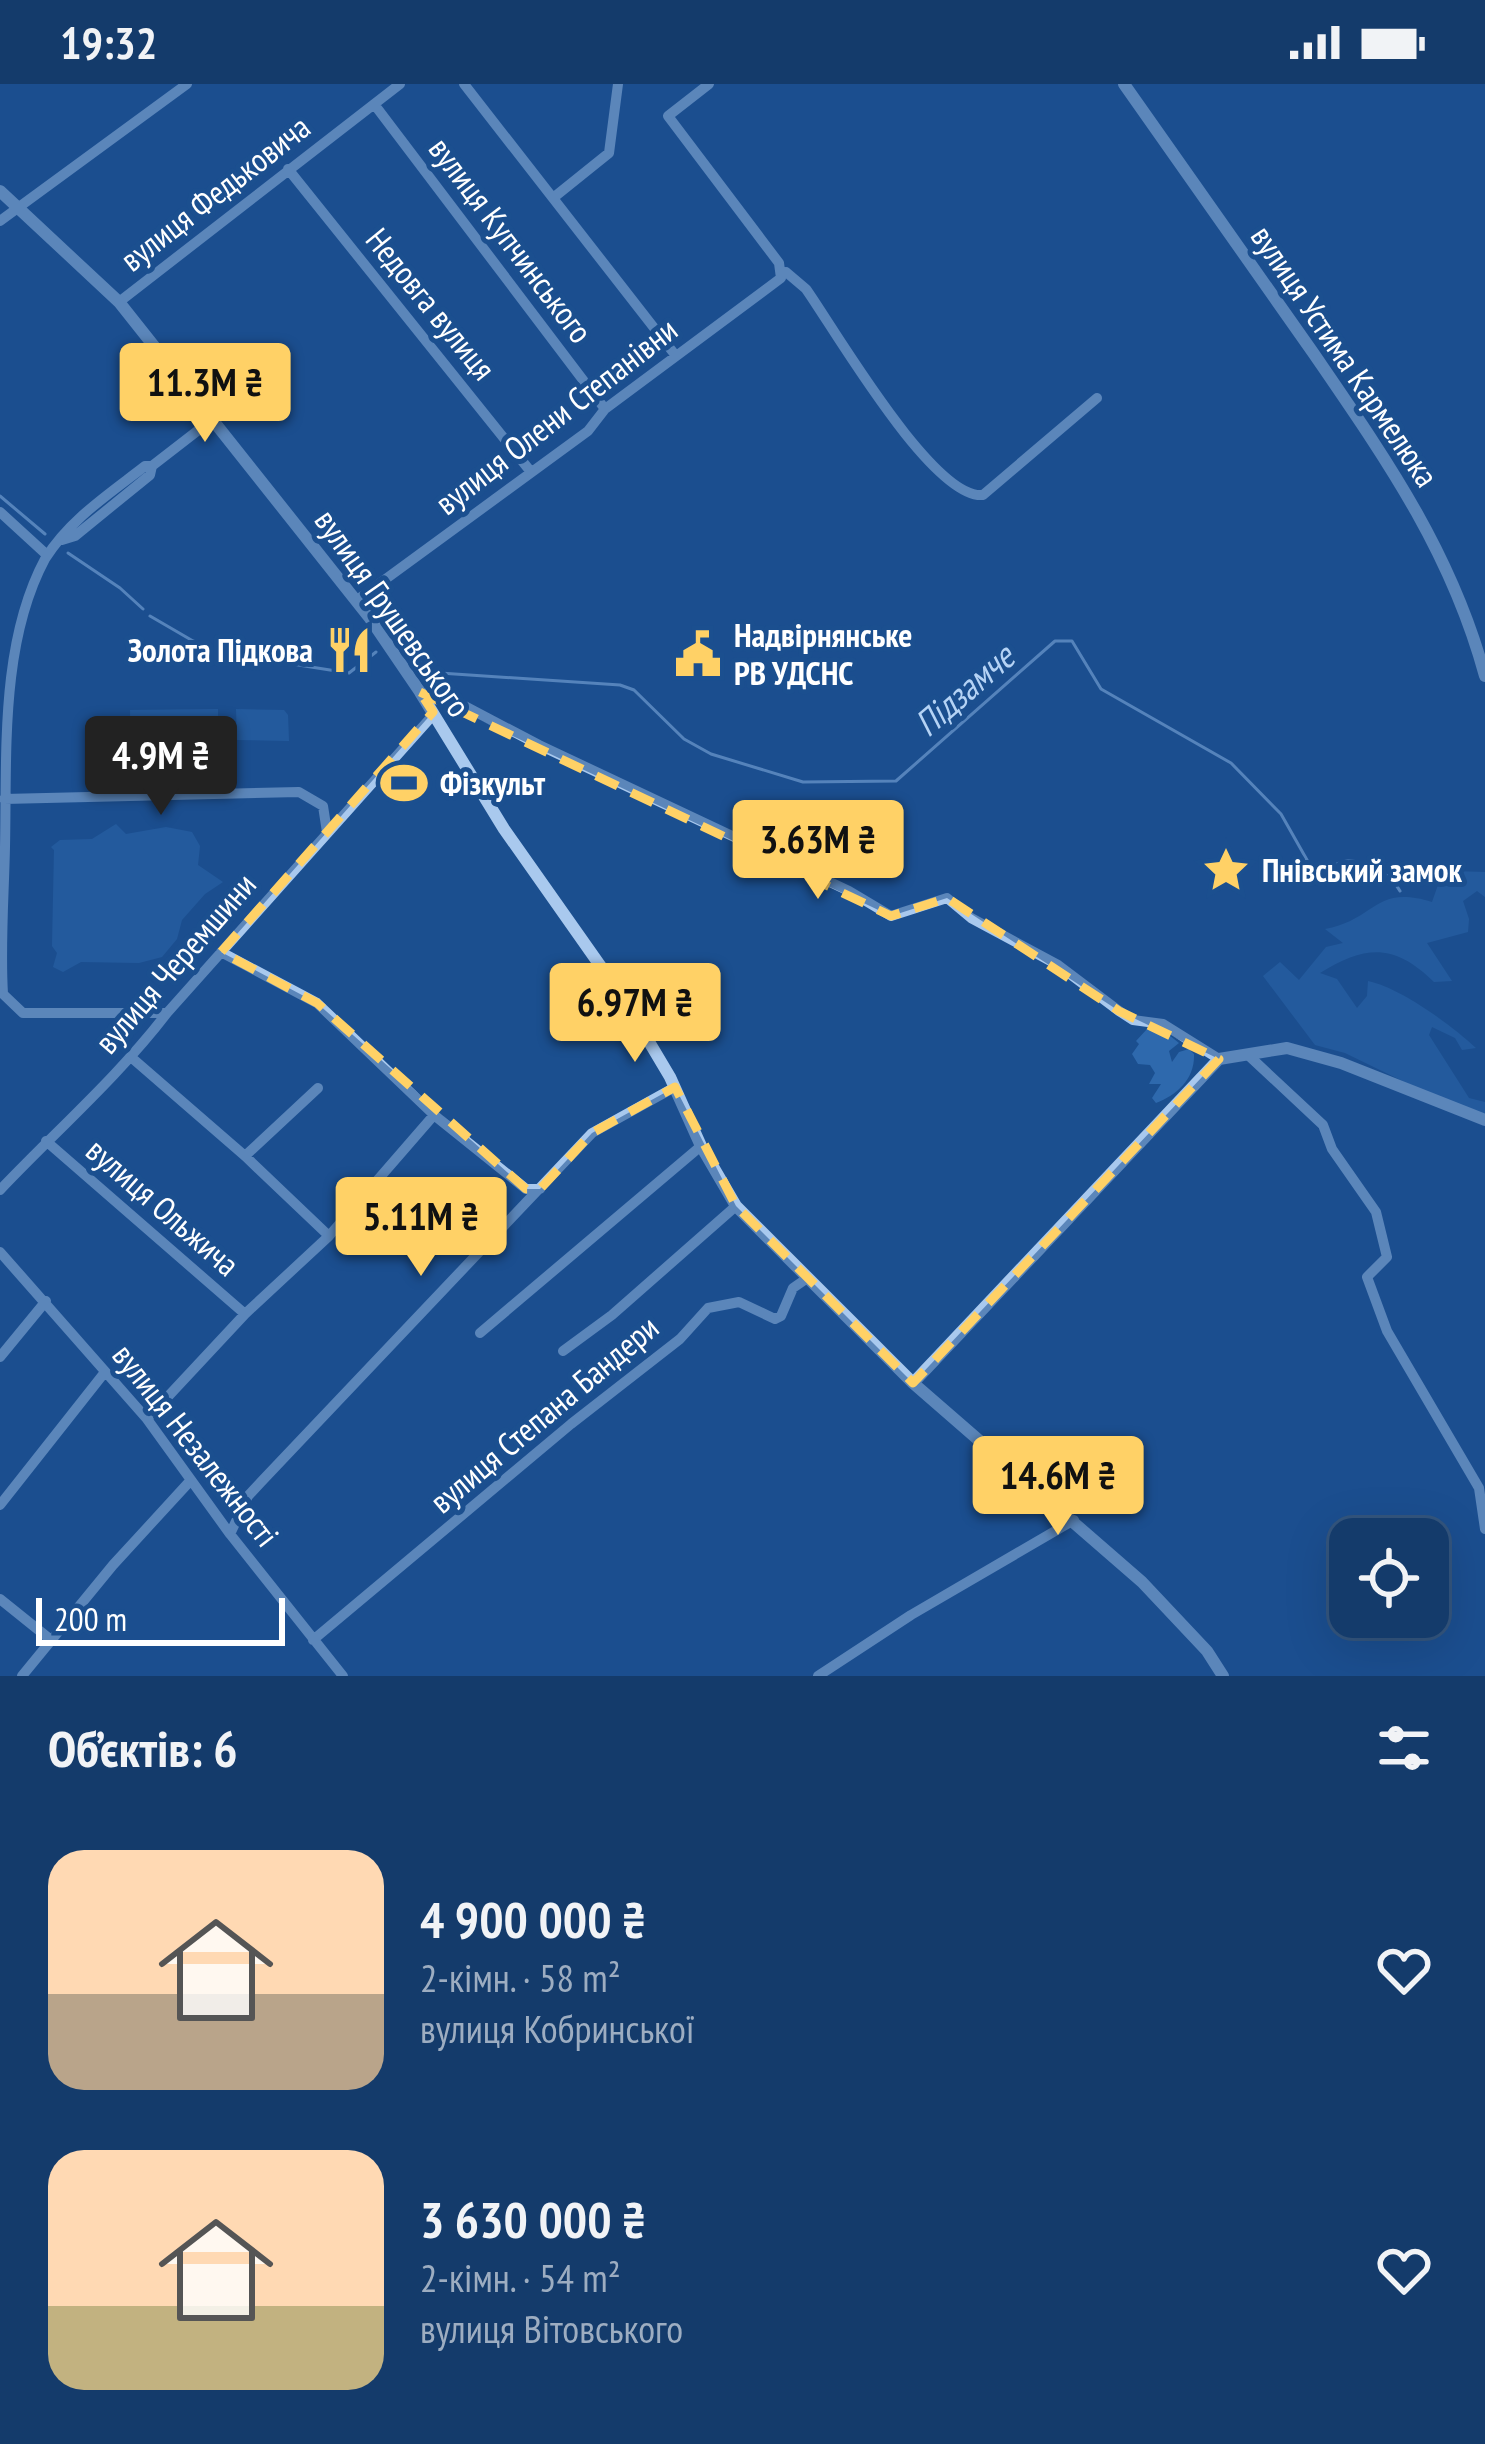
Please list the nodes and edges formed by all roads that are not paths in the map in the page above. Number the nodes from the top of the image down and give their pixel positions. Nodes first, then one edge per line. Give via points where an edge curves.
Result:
1 (187, 84) edge
2 (400, 84) edge
3 (464, 84) edge
4 (618, 84) edge
5 (709, 84) edge
6 (1124, 84) edge
7 (374, 104) junction
8 (288, 169) junction
9 (0, 191) edge
10 (553, 198) junction
11 (16, 209) junction
12 (0, 221) edge
13 (784, 272) junction
14 (119, 302) junction
15 (676, 356) junction
16 (1097, 398) dead end
17 (605, 409) junction
18 (214, 418) junction
19 (532, 472) junction
20 (0, 512) edge
21 (47, 555) junction
22 (357, 600) junction
23 (1485, 676) edge
24 (421, 692) junction
25 (434, 714) junction
26 (4, 799) junction
27 (323, 806) junction
28 (348, 808) junction
29 (327, 832) junction
30 (221, 952) junction
31 (167, 1013) junction
32 (1247, 1054) junction
33 (132, 1058) junction
34 (1219, 1059) junction
35 (675, 1087) junction
36 (318, 1088) dead end
37 (434, 1115) junction
38 (1485, 1120) edge
39 (46, 1141) junction
40 (701, 1146) junction
41 (245, 1156) junction
42 (540, 1189) junction
43 (0, 1190) edge
44 (736, 1206) junction
45 (329, 1236) junction
46 (0, 1252) edge
47 (806, 1279) junction
48 (46, 1301) junction
49 (245, 1314) junction
50 (480, 1333) dead end
51 (563, 1351) dead end
52 (0, 1357) edge
53 (105, 1372) junction
54 (913, 1383) junction
55 (147, 1419) junction
56 (191, 1480) junction
57 (0, 1505) edge
58 (1074, 1520) junction
59 (1485, 1529) edge
60 (230, 1534) junction
61 (0, 1599) edge
62 (51, 1640) junction
63 (314, 1640) junction
64 (22, 1676) edge
65 (343, 1676) edge
66 (818, 1676) edge
67 (1223, 1676) edge

1 - 11 street
2 - 7 street, вулиця Федьковича
3 - 10 street
4 - 10 street via 609,153
5 - 13 street via 668,116
6 - 23 street, вулиця Устима Кармелюка via 1424,521 1469,616
7 - 8 street, вулиця Федьковича
7 - 17 street, вулиця Купчинського
8 - 14 street, вулиця Федьковича
8 - 19 street, Недовга вулиця
9 - 11 street, вулиця Грушевського
10 - 15 street
11 - 12 street
11 - 14 street, вулиця Грушевського
13 - 15 street, вулиця Олени Степанівни
13 - 16 street via 806,289 910,444 969,495 983,494
14 - 18 street, вулиця Грушевського
15 - 17 street, вулиця Олени Степанівни
17 - 19 street, вулиця Олени Степанівни
18 - 21 street via 68,528
18 - 22 street, вулиця Грушевського
19 - 22 street, вулиця Олени Степанівни
20 - 21 street
21 - 26 street via 16,636
22 - 24 street, вулиця Грушевського
24 - 25 street, вулиця Грушевського
24 - 34 street via 458,702 891,916 947,898 1058,964 1119,1012 1163,1024
25 - 28 street, вулиця Черемшини
25 - 35 street, вулиця Грушевського
26 - 27 street via 299,792
26 - 31 street via 2,994 23,1012
27 - 28 street
27 - 29 street
28 - 29 street, вулиця Черемшини
29 - 30 street, вулиця Черемшини
30 - 31 street, вулиця Черемшини
30 - 37 street via 316,1004
31 - 33 street, вулиця Черемшини
32 - 34 street
32 - 38 street via 1287,1048
32 - 59 street via 1323,1125 1376,1212 1388,1257 1367,1277 1387,1331 1479,1488
33 - 39 street, вулиця Черемшини
33 - 41 street
34 - 54 street
35 - 40 street, вулиця Грушевського
35 - 42 street via 592,1133
36 - 41 street
37 - 42 street via 526,1189
37 - 45 street
39 - 43 street, вулиця Черемшини
39 - 49 street, вулиця Ольжича
40 - 44 street, вулиця Грушевського
40 - 50 street
41 - 45 street
42 - 60 street via 248,1496
44 - 47 street, вулиця Грушевського
44 - 51 street
45 - 49 street
46 - 48 street, вулиця Незалежності
47 - 54 street, вулиця Грушевського
47 - 63 street, вулиця Степана Бандери via 775,1319 739,1302 708,1308
48 - 52 street
48 - 53 street, вулиця Незалежності
49 - 55 street
53 - 55 street, вулиця Незалежності
53 - 57 street
54 - 58 street, вулиця Грушевського
55 - 56 street, вулиця Незалежності
56 - 60 street, вулиця Незалежності
56 - 62 street
58 - 66 street
58 - 67 street, вулиця Грушевського via 1179,1619
60 - 63 street, вулиця Незалежності
61 - 62 street
62 - 64 street
63 - 65 street, вулиця Незалежності

